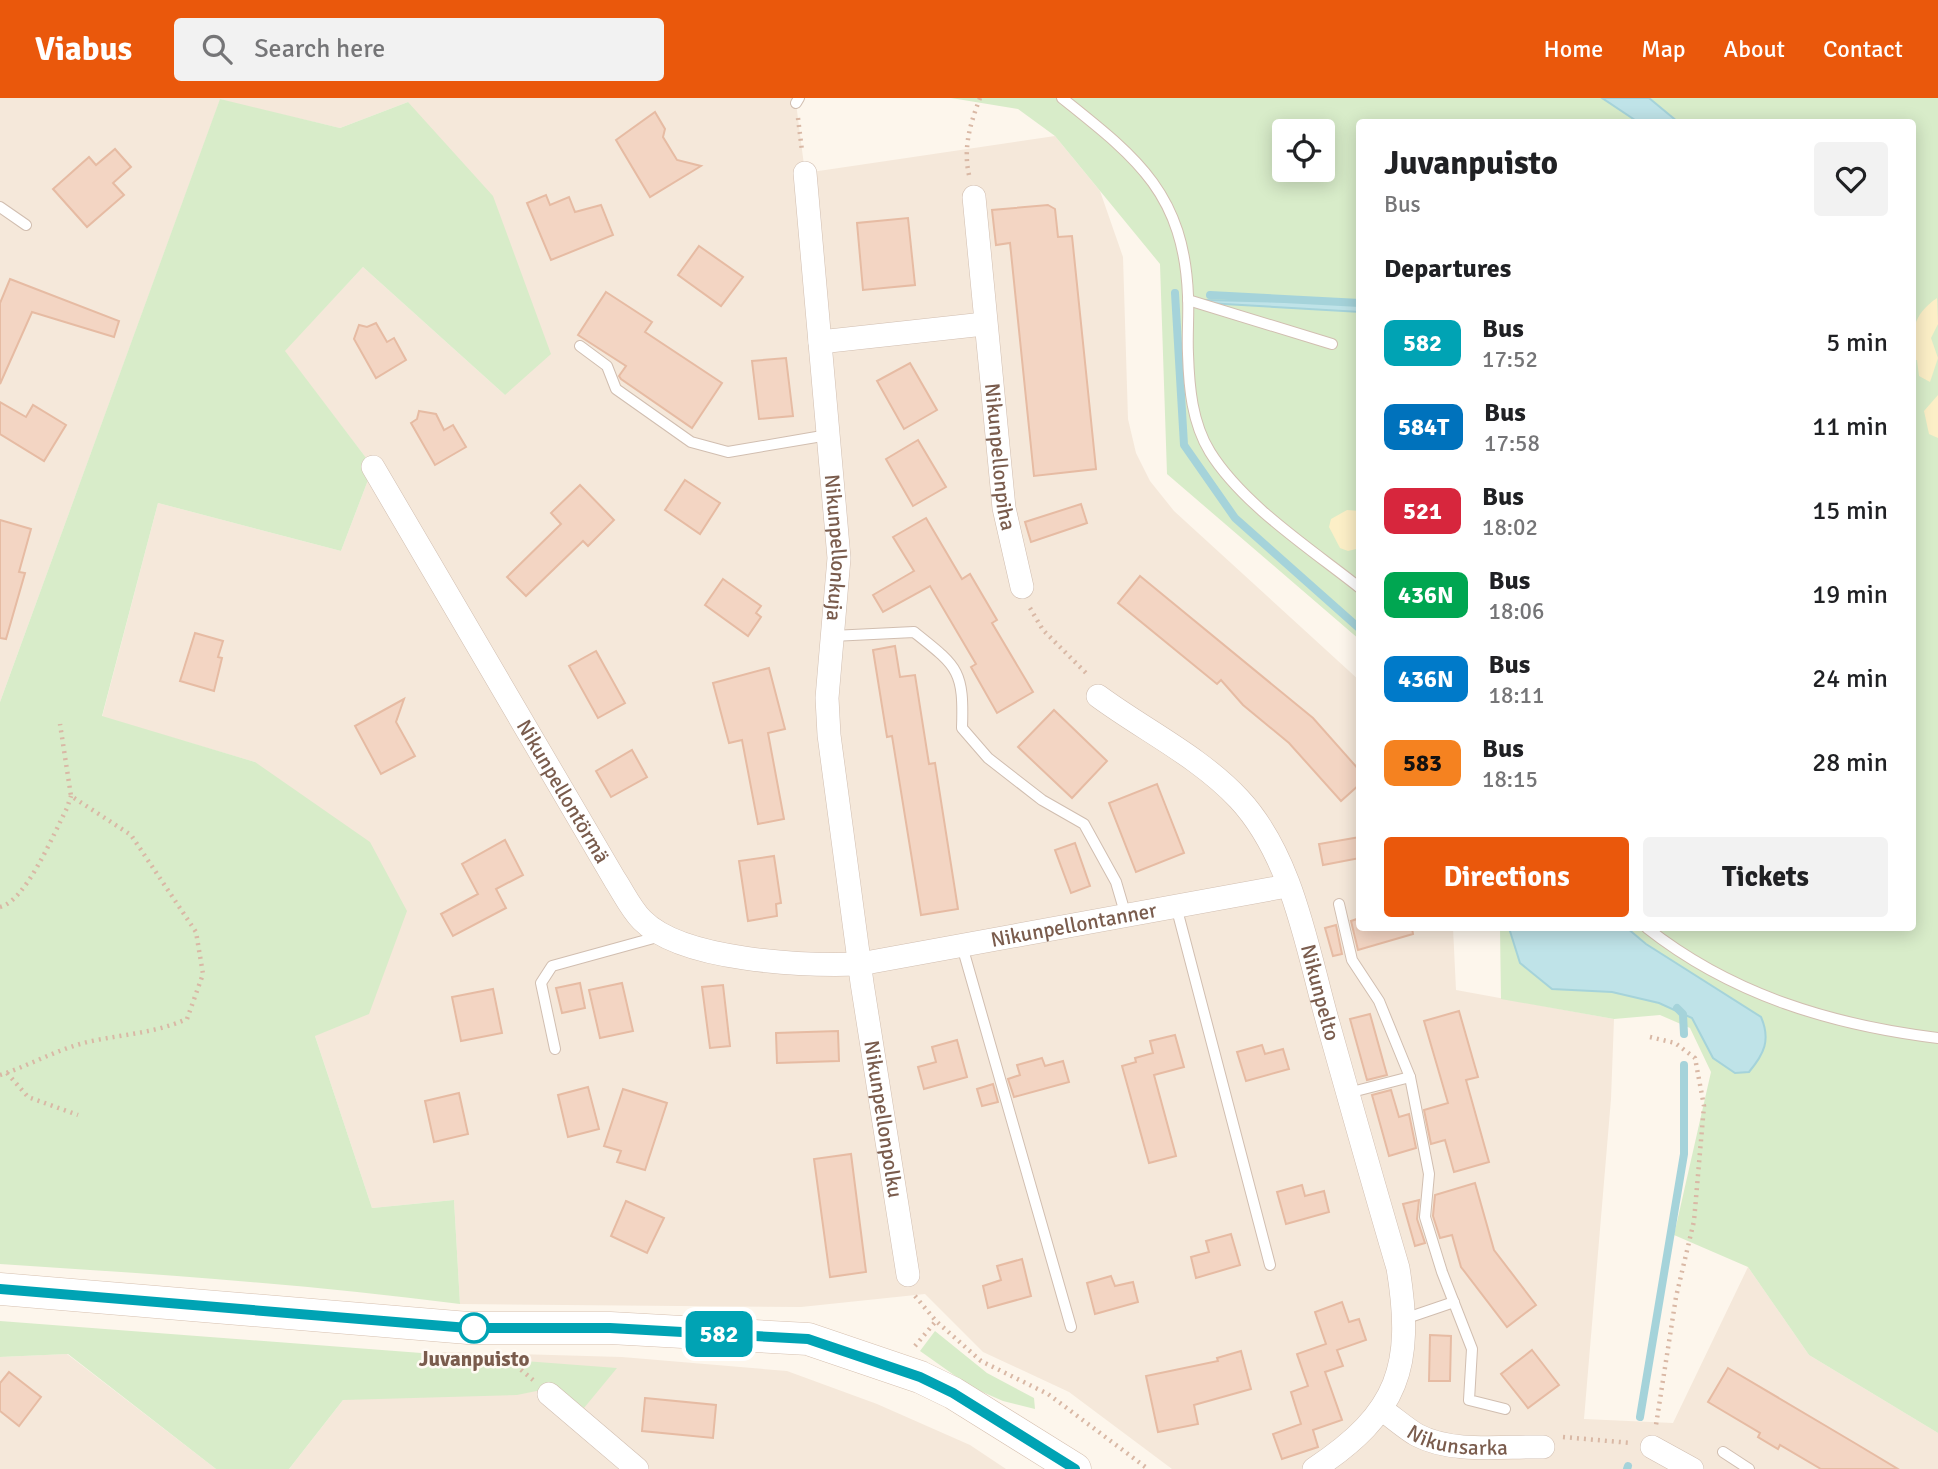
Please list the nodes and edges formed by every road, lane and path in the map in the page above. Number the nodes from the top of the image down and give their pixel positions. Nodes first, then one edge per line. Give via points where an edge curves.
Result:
1 (980, 98) edge
2 (1062, 98) edge
3 (798, 101) edge
4 (805, 173) joint
5 (974, 197) joint
6 (0, 207) edge
7 (26, 225) dead end
8 (1188, 300) junction
9 (984, 324) junction
10 (820, 342) junction
11 (1332, 344) dead end
12 (580, 346) dead end
13 (828, 435) junction
14 (373, 467) dead end
15 (1356, 585) edge
16 (1022, 587) joint
17 (832, 636) junction
18 (1098, 696) joint
19 (60, 724) dead end
20 (71, 796) junction
21 (1287, 886) junction
22 (1339, 904) dead end
23 (1176, 906) junction
24 (0, 907) edge
25 (1126, 916) junction
26 (1652, 931) edge
27 (661, 936) junction
28 (962, 946) junction
29 (860, 964) junction
30 (1650, 1037) dead end
31 (1938, 1038) edge
32 (555, 1049) dead end
33 (7, 1073) junction
34 (0, 1075) edge
35 (1410, 1077) junction
36 (1348, 1093) junction
37 (78, 1115) dead end
38 (1270, 1265) dead end
39 (908, 1275) dead end
40 (0, 1289) edge
41 (1454, 1302) junction
42 (1404, 1319) junction
43 (936, 1321) dead end
44 (1071, 1327) dead end
45 (550, 1394) dead end
46 (1381, 1409) junction
47 (1505, 1409) dead end
48 (1543, 1447) joint
49 (1652, 1447) junction
50 (1723, 1452) dead end
51 (637, 1469) edge
52 (1075, 1469) edge
53 (1149, 1469) edge
54 (1314, 1469) edge
55 (1692, 1469) edge
56 (1749, 1469) edge

1 - 5 path via 969,127 966,162
2 - 8 lane via 1122,146 1155,182 1175,221
3 - 4 path
4 - 10 street, Nikunpellonkuja
5 - 9 street, Nikunpellonpiha
6 - 7 lane
8 - 11 lane
8 - 15 lane via 1190,392 1209,451 1228,477 1268,514
9 - 10 street
9 - 16 street, Nikunpellonpiha via 1004,508
10 - 13 street, Nikunpellonkuja
12 - 13 lane via 607,366 616,389 691,442 728,452
13 - 17 street, Nikunpellonkuja via 839,558
14 - 27 street, Nikunpellontörmä via 615,880 641,919
16 - 18 path via 1043,630 1091,677
17 - 25 lane via 914,632 947,658 963,687 962,727 988,758 1042,800 1084,824 1116,882
17 - 29 street, Nikunpellonkuja via 829,736
18 - 21 street, Nikunpelto via 1212,774 1239,799 1260,825
19 - 20 path
20 - 24 path via 24,887 10,905
20 - 33 path via 131,835 196,932 202,974 187,1019 160,1031 91,1041
21 - 23 street, Nikunpellontanner
21 - 36 street, Nikunpelto
22 - 35 lane via 1352,960 1379,1001
23 - 25 street, Nikunpellontanner
23 - 38 lane
25 - 28 street, Nikunpellontanner
26 - 31 lane via 1722,978 1773,1000 1840,1022
27 - 29 street, Nikunpellontörmä via 733,956 804,966
27 - 32 lane via 552,966 541,982
28 - 29 street, Nikunpellontanner
28 - 44 lane
29 - 39 street, Nikunpellonpolku
30 - 49 path via 1675,1043 1695,1058 1704,1106 1694,1221 1676,1297
33 - 34 path
33 - 37 path via 28,1097
35 - 36 lane
35 - 41 lane via 1429,1174 1425,1217
36 - 42 street, Nikunpelto via 1398,1268
40 - 52 street via 468,1328 610,1328 808,1339 931,1382
41 - 42 lane
41 - 47 lane via 1472,1349 1469,1400
42 - 46 street, Nikunpelto via 1404,1344 1395,1381
43 - 53 path via 981,1361 1048,1394
45 - 51 street
46 - 48 street, Nikunsarka via 1434,1441 1458,1446
46 - 54 street, Nikunpelto via 1349,1446
48 - 49 path via 1558,1437
49 - 55 street
50 - 56 lane

